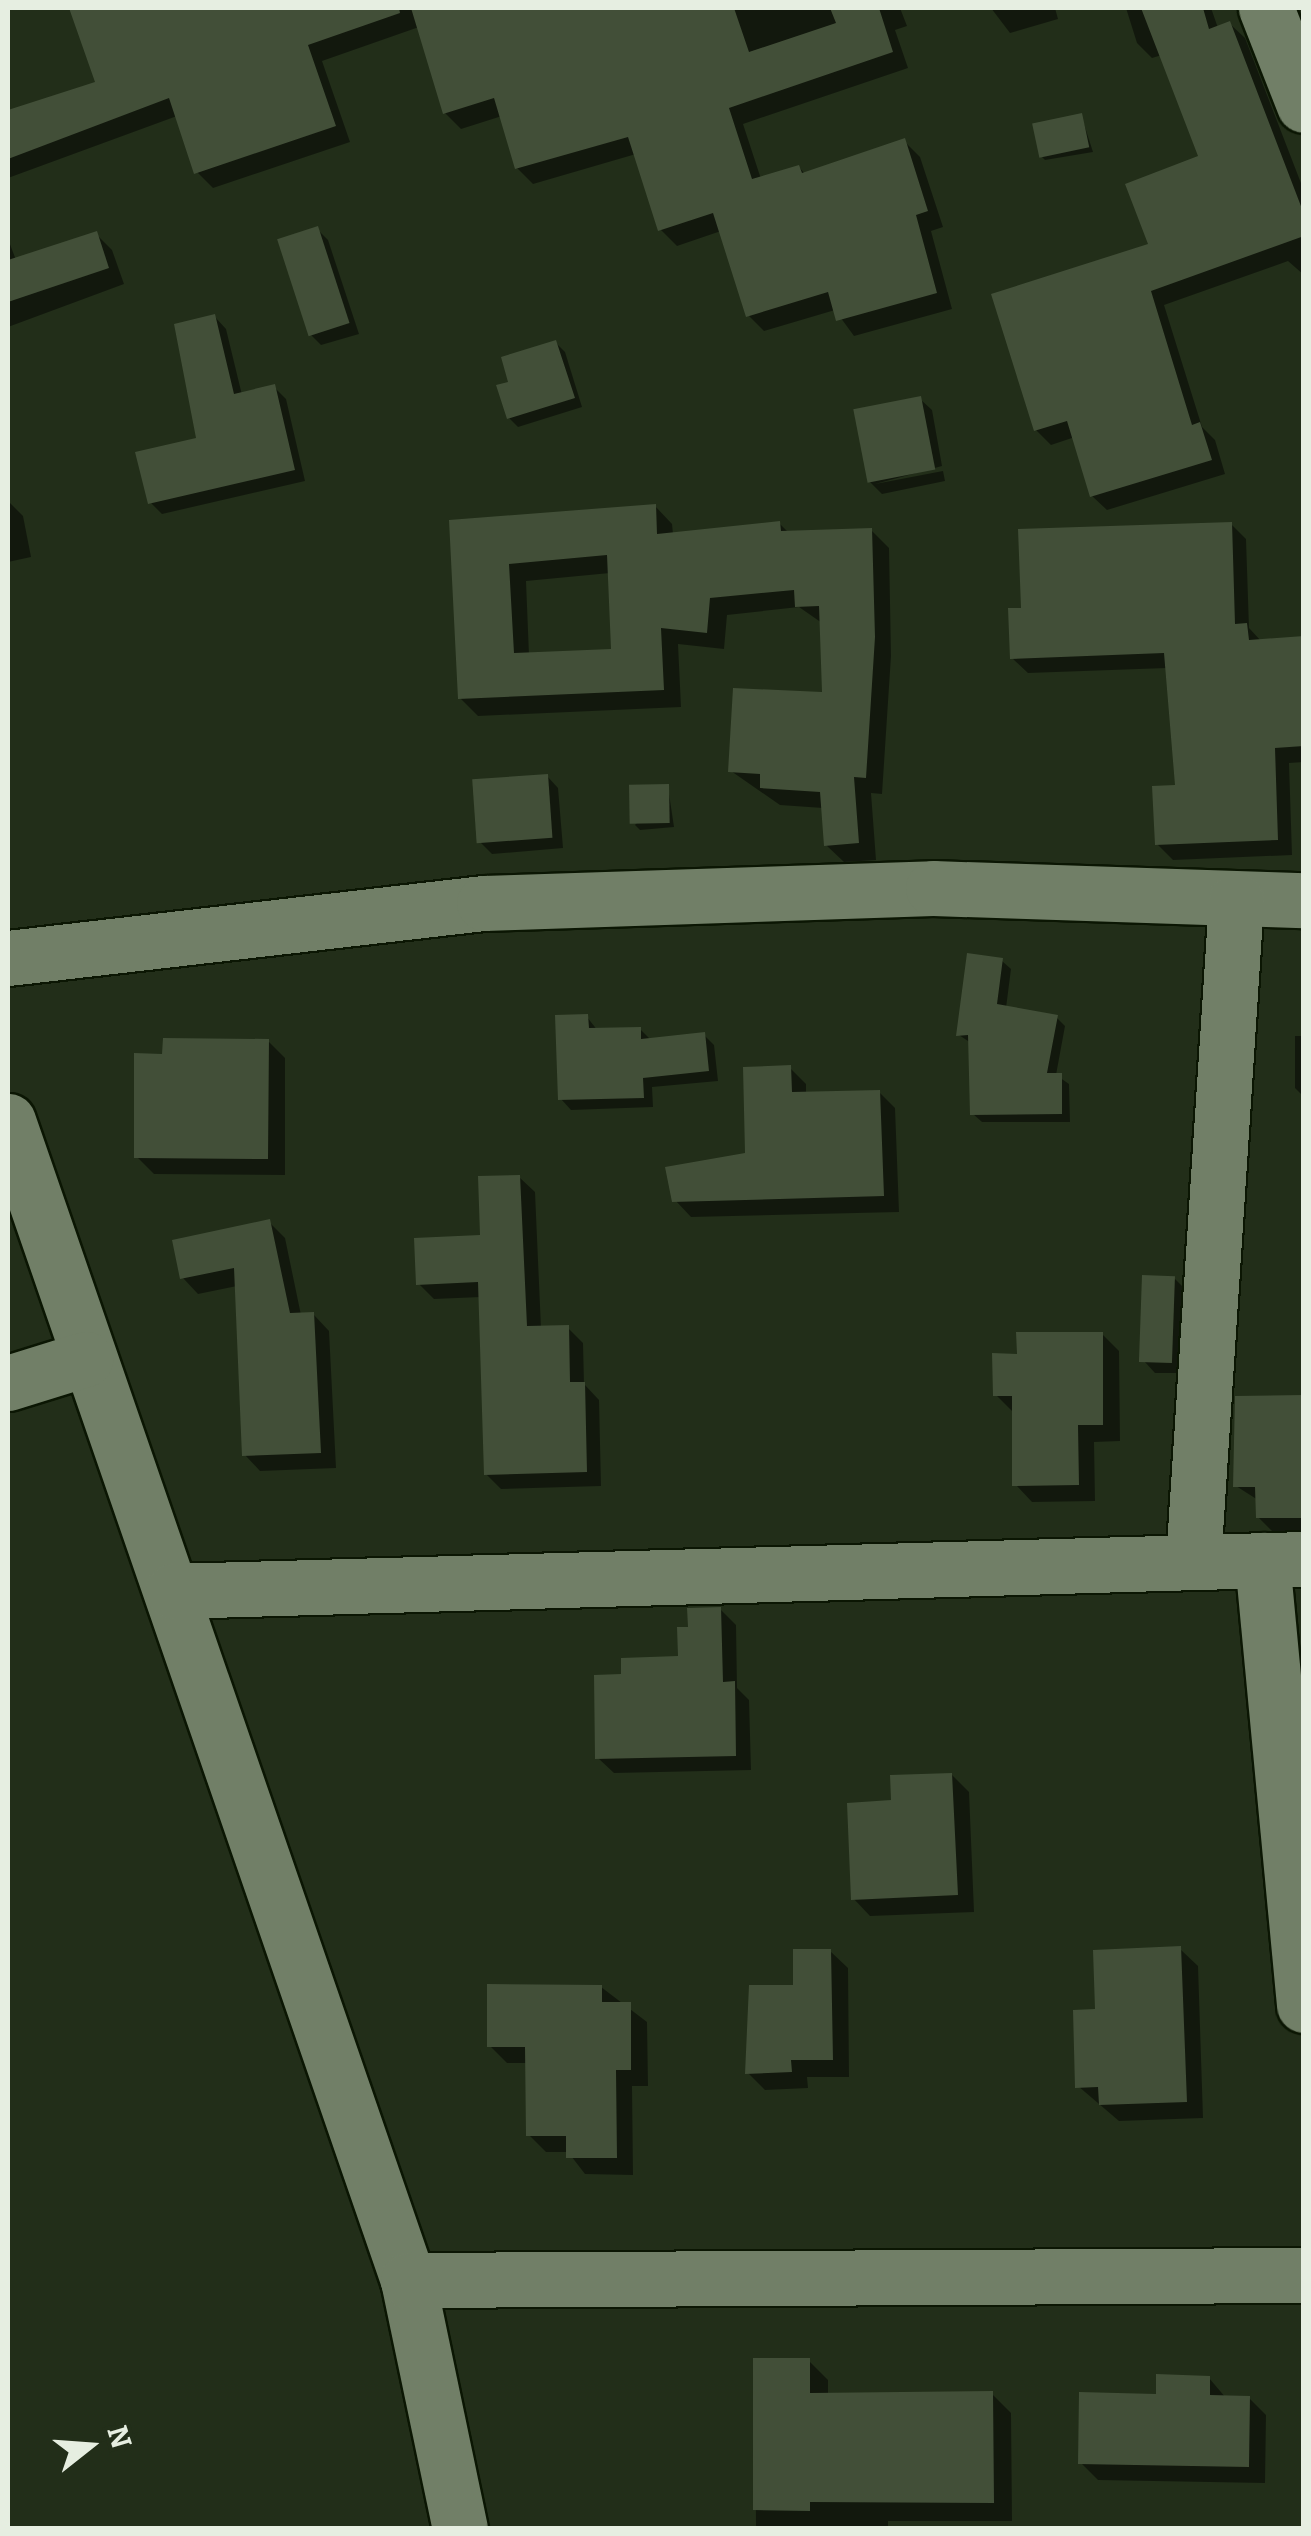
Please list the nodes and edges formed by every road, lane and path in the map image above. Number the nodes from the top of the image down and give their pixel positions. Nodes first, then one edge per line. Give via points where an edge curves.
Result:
1 (1266, 8) edge
2 (1304, 105) edge
3 (1236, 900) junction
4 (1304, 900) edge
5 (8, 958) edge
6 (8, 1120) edge
7 (86, 1359) junction
8 (8, 1383) edge
9 (1282, 1559) edge
10 (1193, 1562) junction
11 (173, 1591) junction
12 (1304, 2005) edge
13 (1304, 2275) edge
14 (408, 2280) junction
15 (460, 2528) edge

1 - 2 street
3 - 4 street
3 - 5 street via 933,888 484,903
3 - 10 street
6 - 7 street
7 - 8 street
7 - 11 street
9 - 10 street
9 - 12 street
10 - 11 street
11 - 14 street
13 - 14 street
14 - 15 street

